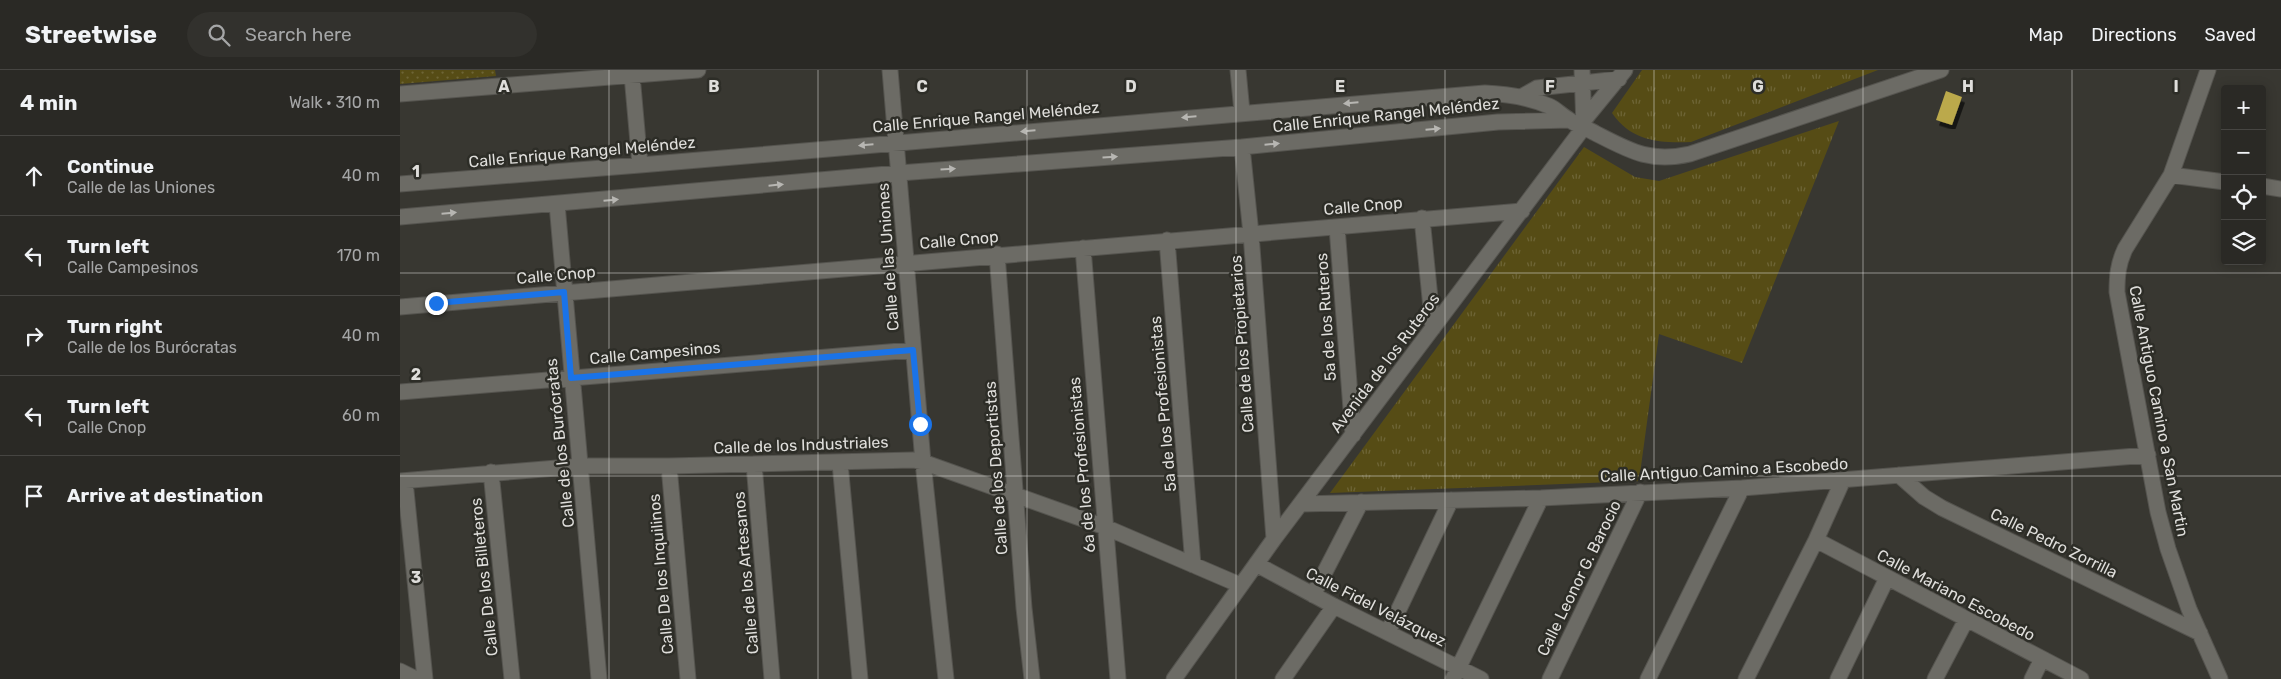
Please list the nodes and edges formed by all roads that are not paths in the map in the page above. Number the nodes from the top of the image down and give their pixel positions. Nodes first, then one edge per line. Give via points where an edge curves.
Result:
1 (698, 70) edge
2 (890, 70) edge
3 (1238, 70) edge
4 (1941, 70) edge
5 (2208, 70) edge
6 (1622, 75) edge
7 (632, 76) junction
8 (1582, 76) edge
9 (400, 94) edge
10 (1498, 94) junction
11 (1521, 97) junction
12 (1242, 112) junction
13 (1568, 120) junction
14 (1498, 122) junction
15 (1584, 124) junction
16 (896, 142) junction
17 (1242, 146) junction
18 (640, 166) junction
19 (899, 173) junction
20 (2171, 175) junction
21 (2221, 181) edge
22 (400, 184) edge
23 (2266, 187) edge
24 (2281, 189) edge
25 (557, 204) junction
26 (1522, 211) junction
27 (400, 218) edge
28 (1422, 218) junction
29 (1337, 227) junction
30 (1251, 234) junction
31 (1167, 240) junction
32 (1083, 248) junction
33 (997, 254) junction
34 (906, 262) junction
35 (564, 292) junction
36 (400, 307) edge
37 (1433, 328) junction
38 (913, 350) junction
39 (571, 378) junction
40 (400, 392) edge
41 (1353, 436) junction
42 (2148, 455) junction
43 (923, 462) junction
44 (840, 463) junction
45 (754, 464) junction
46 (581, 466) junction
47 (669, 466) junction
48 (490, 472) junction
49 (1899, 475) junction
50 (1843, 480) junction
51 (402, 481) edge
52 (1742, 488) junction
53 (1640, 492) junction
54 (1016, 495) junction
55 (1541, 498) junction
56 (1451, 500) junction
57 (1361, 502) junction
58 (1301, 504) junction
59 (1105, 527) junction
60 (1274, 539) junction
61 (1816, 540) junction
62 (1256, 564) junction
63 (1193, 565) junction
64 (1887, 578) junction
65 (1240, 585) junction
66 (1313, 595) junction
67 (1334, 606) junction
68 (1966, 620) junction
69 (1388, 632) junction
70 (2200, 633) junction
71 (2042, 659) junction
72 (400, 671) edge
73 (1456, 673) edge
74 (1290, 677) edge
75 (416, 679) edge
76 (425, 679) edge
77 (512, 679) edge
78 (599, 679) edge
79 (688, 679) edge
80 (772, 679) edge
81 (860, 679) edge
82 (946, 679) edge
83 (1032, 679) edge
84 (1118, 679) edge
85 (1174, 679) edge
86 (1480, 679) edge
87 (1550, 679) edge
88 (1648, 679) edge
89 (1746, 679) edge
90 (1838, 679) edge
91 (1935, 679) edge
92 (2032, 679) edge
93 (2081, 679) edge
94 (2220, 679) edge

1 - 7 street
2 - 16 street, Calle de las Uniones
3 - 12 street
4 - 15 street, Calle Enrique Rangel Meléndez via 1682,155 1654,158 1639,154
5 - 20 street, Calle Antiguo Camino a San Martin
6 - 8 street
6 - 15 street, Avenida de los Ruteros
7 - 9 street
7 - 18 street
8 - 11 street via 1537,88
8 - 15 street
10 - 11 street, Calle Enrique Rangel Meléndez
10 -> 12 street, Calle Enrique Rangel Meléndez
10 - 14 street via 1504,108
11 - 13 street, Calle Enrique Rangel Meléndez via 1550,107
12 -> 16 street, Calle Enrique Rangel Meléndez
13 - 14 street, Calle Enrique Rangel Meléndez
13 - 15 street, Calle Enrique Rangel Meléndez
17 -> 14 street, Calle Enrique Rangel Meléndez
15 - 26 street, Avenida de los Ruteros
16 -> 18 street, Calle Enrique Rangel Meléndez
16 - 19 street, Calle de las Uniones
19 -> 17 street, Calle Enrique Rangel Meléndez
17 - 30 street, Calle de los Propietarios
18 - 22 street, Calle Enrique Rangel Meléndez
25 -> 19 street, Calle Enrique Rangel Meléndez
19 - 34 street, Calle de las Uniones
20 - 21 street
20 - 42 street, Calle Antiguo Camino a San Martin via 2125,249 2117,276 2117,292
23 - 24 street
27 -> 25 street, Calle Enrique Rangel Meléndez
25 - 35 street, Calle de los Burócratas
26 - 28 street, Calle Cnop
26 - 37 street, Avenida de los Ruteros
28 - 29 street, Calle Cnop
28 - 37 street
29 - 30 street, Calle Cnop
29 - 41 street, 5a de los Ruteros
30 - 31 street, Calle Cnop
30 - 60 street, Calle de los Propietarios
31 - 32 street, Calle Cnop
31 - 63 street, 5a de los Profesionistas
32 - 33 street, Calle Cnop
32 - 59 street, 6a de los Profesionistas
33 - 34 street, Calle Cnop
33 - 54 street, Calle de los Deportistas
34 - 35 street, Calle Cnop
34 - 38 street, Calle de las Uniones
35 - 36 street, Calle Cnop
35 - 39 street, Calle de los Burócratas
37 - 41 street, Avenida de los Ruteros
38 - 39 street, Calle Campesinos
38 - 43 street, Calle de las Uniones
39 - 40 street, Calle Campesinos
39 - 46 street, Calle de los Burócratas
41 - 58 street, Avenida de los Ruteros
42 - 49 street, Calle Antiguo Camino a Escobedo
42 - 70 street, Calle Antiguo Camino a San Martin via 2168,549
43 - 44 street, Calle de los Industriales
43 - 54 street, Calle de los Industriales
43 - 82 street, Calle de las Uniones
44 - 45 street, Calle de los Industriales
44 - 81 street
45 - 47 street, Calle de los Industriales
45 - 80 street, Calle de los Artesanos
46 - 47 street, Calle de los Industriales
46 - 48 street, Calle de los Industriales
46 - 78 street, Calle de los Burócratas
47 - 79 street, Calle De los Inquilinos
48 - 51 street, Calle de los Industriales
48 - 77 street, Calle De los Billeteros
49 - 50 street, Calle Antiguo Camino a Escobedo
49 - 70 street, Calle Pedro Zorrilla via 1942,508
50 - 52 street, Calle Antiguo Camino a Escobedo
50 - 61 street
51 - 76 street
52 - 53 street, Calle Antiguo Camino a Escobedo
52 - 88 street
53 - 55 street, Calle Antiguo Camino a Escobedo
53 - 87 street, Calle Leonor G. Barocio
54 - 59 street, Calle de los Industriales
54 - 83 street, Calle de los Deportistas
55 - 56 street, Calle Antiguo Camino a Escobedo
55 - 73 street
56 - 57 street, Calle Antiguo Camino a Escobedo
56 - 69 street
57 - 58 street, Calle Antiguo Camino a Escobedo
57 - 66 street
58 - 60 street, Avenida de los Ruteros
59 - 63 street, Calle de los Industriales
59 - 84 street, 6a de los Profesionistas
60 - 62 street, Avenida de los Ruteros
61 - 64 street, Calle Mariano Escobedo
61 - 89 street
62 - 65 street, Avenida de los Ruteros
62 - 66 street, Calle Fidel Velázquez
63 - 65 street, Calle de los Industriales
64 - 68 street, Calle Mariano Escobedo
64 - 90 street
65 - 85 street, Avenida de los Ruteros
66 - 67 street, Calle Fidel Velázquez
67 - 69 street, Calle Fidel Velázquez
67 - 74 street
68 - 71 street, Calle Mariano Escobedo
68 - 91 street
69 - 73 street, Calle Fidel Velázquez
70 - 94 street, Calle Antiguo Camino a San Martin
71 - 92 street
71 - 93 street, Calle Mariano Escobedo
72 - 75 street
73 - 86 street, Calle Fidel Velázquez

